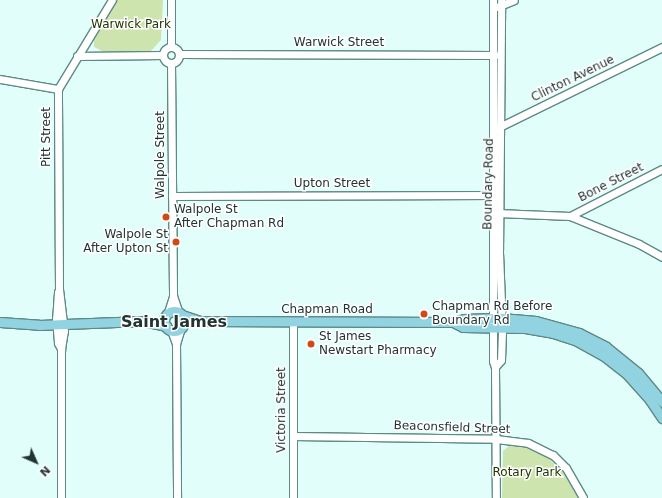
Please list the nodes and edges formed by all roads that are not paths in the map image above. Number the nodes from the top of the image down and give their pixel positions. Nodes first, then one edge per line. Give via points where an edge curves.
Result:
1 (112, 0) edge
2 (172, 0) edge
3 (514, 0) edge
4 (497, 3) edge
5 (171, 46) junction
6 (662, 47) edge
7 (179, 54) junction
8 (163, 55) junction
9 (496, 55) junction
10 (78, 56) junction
11 (171, 63) junction
12 (0, 79) edge
13 (58, 89) junction
14 (497, 128) junction
15 (662, 169) edge
16 (492, 195) junction
17 (172, 196) junction
18 (497, 213) junction
19 (570, 216) junction
20 (662, 257) edge
21 (173, 296) junction
22 (180, 314) junction
23 (201, 321) junction
24 (0, 322) edge
25 (60, 322) junction
26 (168, 322) junction
27 (293, 322) junction
28 (497, 322) junction
29 (182, 327) junction
30 (176, 344) junction
31 (662, 402) edge
32 (662, 418) edge
33 (294, 436) junction
34 (496, 439) junction
35 (61, 498) edge
36 (177, 498) edge
37 (293, 498) edge
38 (496, 498) edge
39 (584, 498) edge

1 - 10 street
2 - 5 street
3 - 4 street
4 - 9 street, Boundary Road
5 - 7 street via 177,49
5 - 8 street via 165,49
6 - 14 street, Clinton Avenue
7 - 9 street, Warwick Street
7 - 11 street via 177,60
8 - 10 street
8 - 11 street via 166,61
9 - 14 street, Boundary Road
10 - 13 street
11 - 17 street, Walpole Street
12 - 13 street
13 - 25 street, Pitt Street
14 - 16 street, Boundary Road
14 - 18 street, Boundary Road
15 - 19 street, Bone Street
16 - 17 street, Upton Street
16 - 18 street, Boundary Road
17 - 21 street, Walpole Street
18 - 19 street
18 - 28 street, Boundary Road
19 - 20 street via 639,244
21 - 22 street, Walpole Street
21 - 26 street, Walpole Street
22 - 23 main road, Chapman Road
22 - 26 main road via 173,312
22 - 29 main road
23 - 27 main road, Chapman Road
23 - 29 main road, Chapman Road
24 - 25 main road
25 - 26 main road
25 - 35 street, Pitt Street
26 - 29 main road, Chapman Road
26 - 30 street
27 - 28 main road, Chapman Road via 454,322 463,327
27 - 33 street, Victoria Street
28 - 31 main road via 547,323 593,339 630,367
28 - 32 main road via 553,333 593,350 614,364 638,386
28 - 34 street, Boundary Road via 492,361 495,367
29 - 30 street
30 - 36 street
33 - 34 street, Beaconsfield Street
33 - 37 street, Victoria Street
34 - 38 street, Boundary Road
34 - 39 street, Beaconsfield Street via 528,443 553,455 570,473

